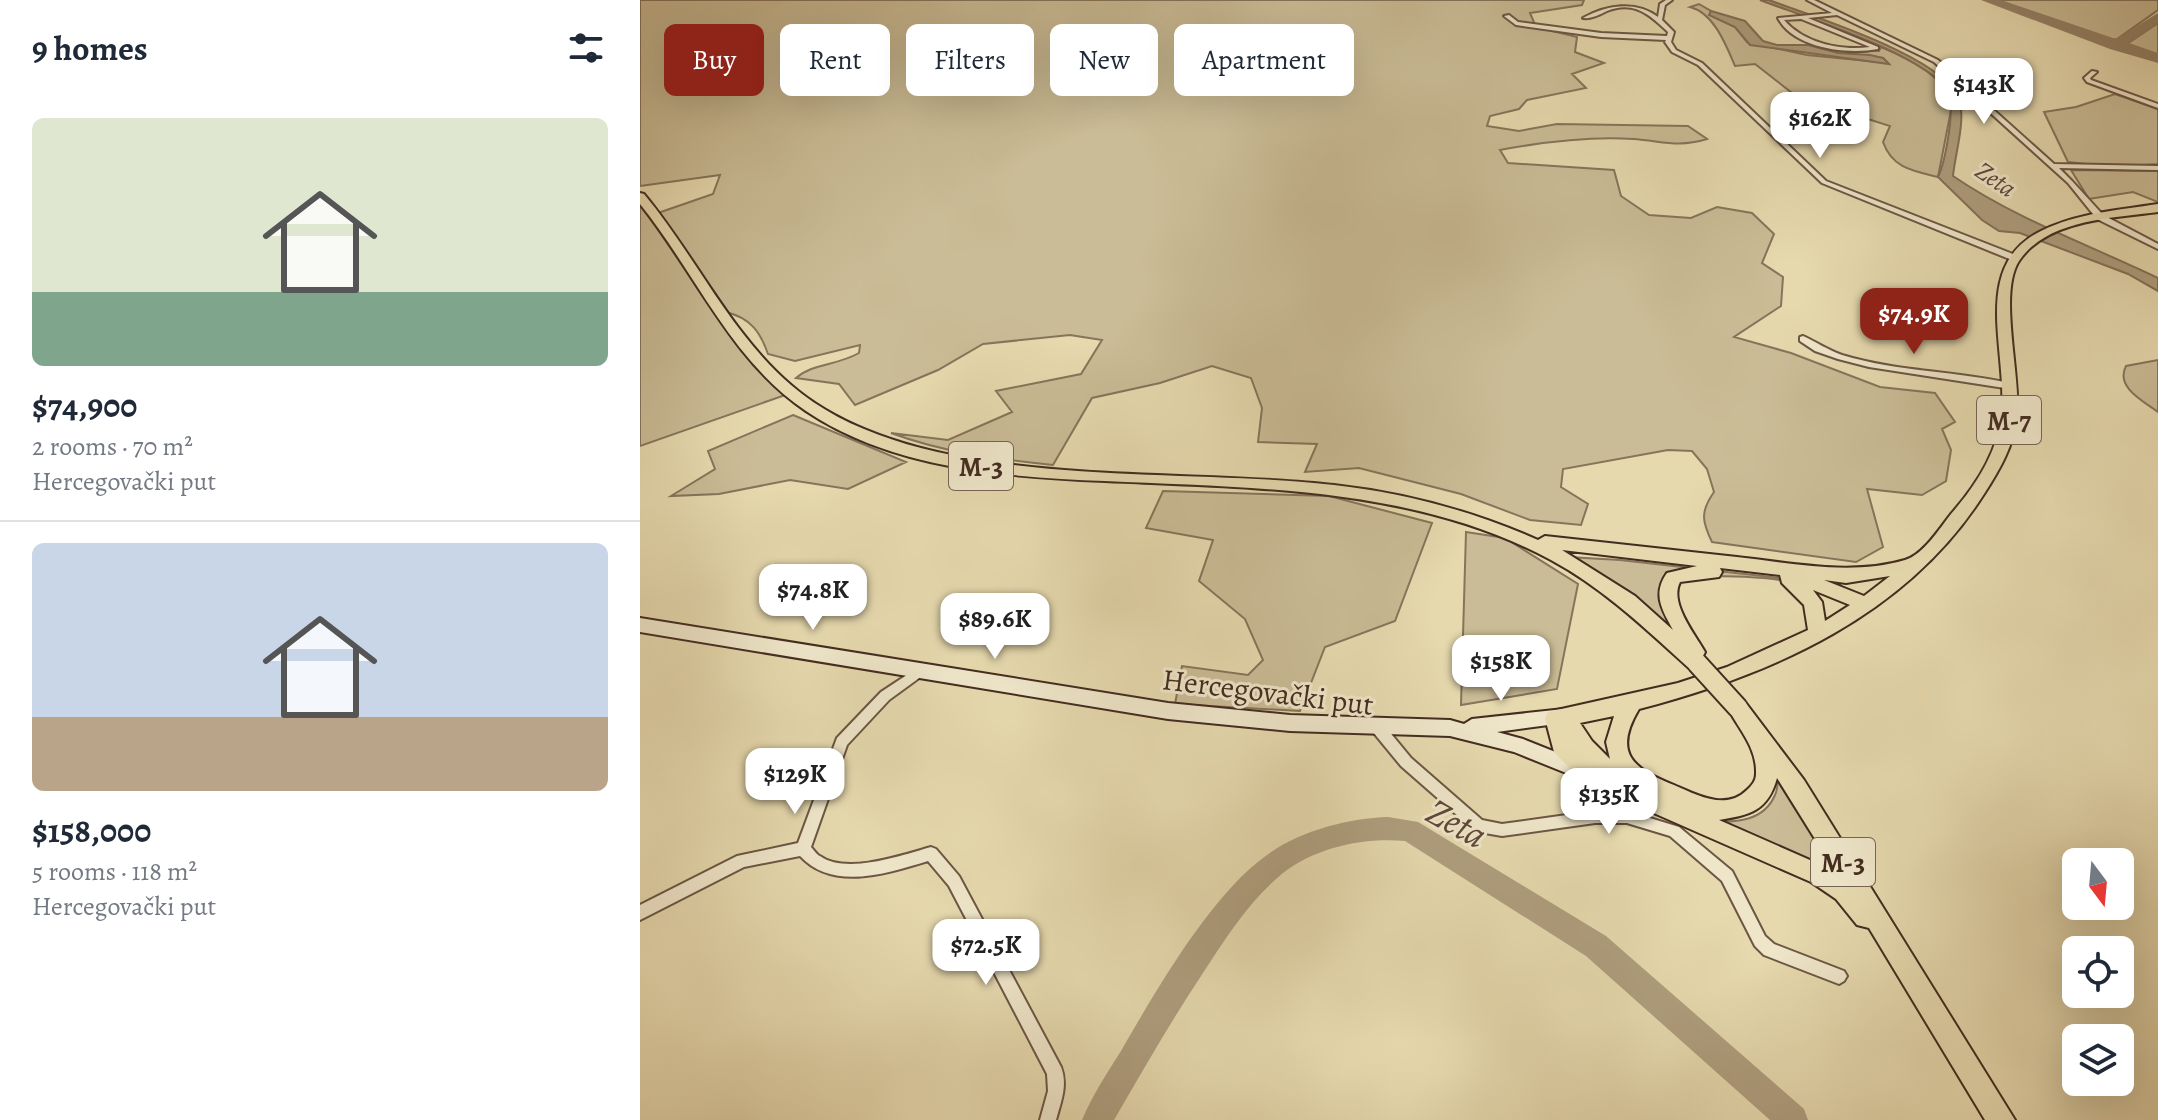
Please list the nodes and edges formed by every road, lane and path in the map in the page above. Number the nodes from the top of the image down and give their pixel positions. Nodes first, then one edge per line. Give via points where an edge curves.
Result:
1 (1669, 0) edge
2 (1810, 0) edge
3 (1837, 14) junction
4 (1507, 16) dead end
5 (1586, 18) dead end
6 (1803, 18) junction
7 (1660, 19) junction
8 (1669, 38) junction
9 (2094, 72) dead end
10 (2158, 106) edge
11 (2051, 166) junction
12 (2158, 168) edge
13 (640, 196) edge
14 (2158, 208) edge
15 (2100, 217) junction
16 (2158, 247) edge
17 (2018, 254) junction
18 (1803, 339) dead end
19 (2011, 386) junction
20 (1526, 539) junction
21 (1915, 565) junction
22 (1846, 576) junction
23 (1788, 578) junction
24 (1868, 605) junction
25 (640, 625) edge
26 (1818, 635) junction
27 (1697, 663) junction
28 (922, 669) junction
29 (1633, 702) junction
30 (1561, 718) junction
31 (1378, 728) junction
32 (1450, 728) junction
33 (1759, 734) junction
34 (1591, 775) junction
35 (1640, 783) junction
36 (803, 849) junction
37 (640, 913) edge
38 (1839, 976) dead end
39 (1923, 992) junction
40 (1997, 1114) edge
41 (1048, 1120) edge

1 - 7 street
2 - 3 street
3 - 6 street
3 - 11 street via 1936,61
4 - 8 street via 1516,23 1588,33
5 - 7 street via 1622,5
6 - 6 street via 1831,32 1876,48 1805,41 1780,19
7 - 8 street via 1671,32
8 - 17 street via 1674,51 1700,64 1824,182
9 - 10 street via 2089,81
11 - 12 street
11 - 15 street
13 - 20 main road, M-3 via 779,383 816,411 880,441 939,459 1008,470 1265,481 1350,490 1444,510
14 - 15 main road
15 - 16 street
15 - 17 main road via 2040,236
17 - 19 main road, M-7 via 2003,288
18 - 19 street via 1819,351 1916,373
19 - 21 main road, M-7 via 2008,426 1992,467 1962,513
20 - 22 main road
20 - 27 main road, M-3 via 1618,593
21 - 22 main road
21 - 24 main road, M-7
22 - 24 main road
23 - 24 main road via 1831,587
23 - 26 main road via 1813,602
23 - 27 main road via 1702,571 1675,580 1667,591 1668,605
24 - 26 main road, M-7
25 - 28 main road, Hercegovački put
26 - 29 main road, M-7 via 1756,663
27 - 33 main road, M-3, bridge
28 - 31 main road, Hercegovački put via 1168,711
28 - 36 street via 885,696 842,742
29 - 30 main road, M-7
29 - 35 main road via 1619,724 1615,746 1621,764
30 - 32 main road
30 - 34 main road via 1562,746
30 - 35 main road via 1597,762
31 - 32 main road
31 - 38 street, Hercegovački put via 1406,762 1479,826 1502,830 1627,817 1674,831 1727,876 1769,950
32 - 34 main road via 1516,745
33 - 35 main road via 1766,782 1746,806 1707,810
33 - 39 main road, M-3
34 - 39 main road via 1828,879 1857,905
36 - 37 street via 742,861
36 - 41 street via 820,863 854,872 931,854 954,881 1055,1073
39 - 40 main road, M-3

